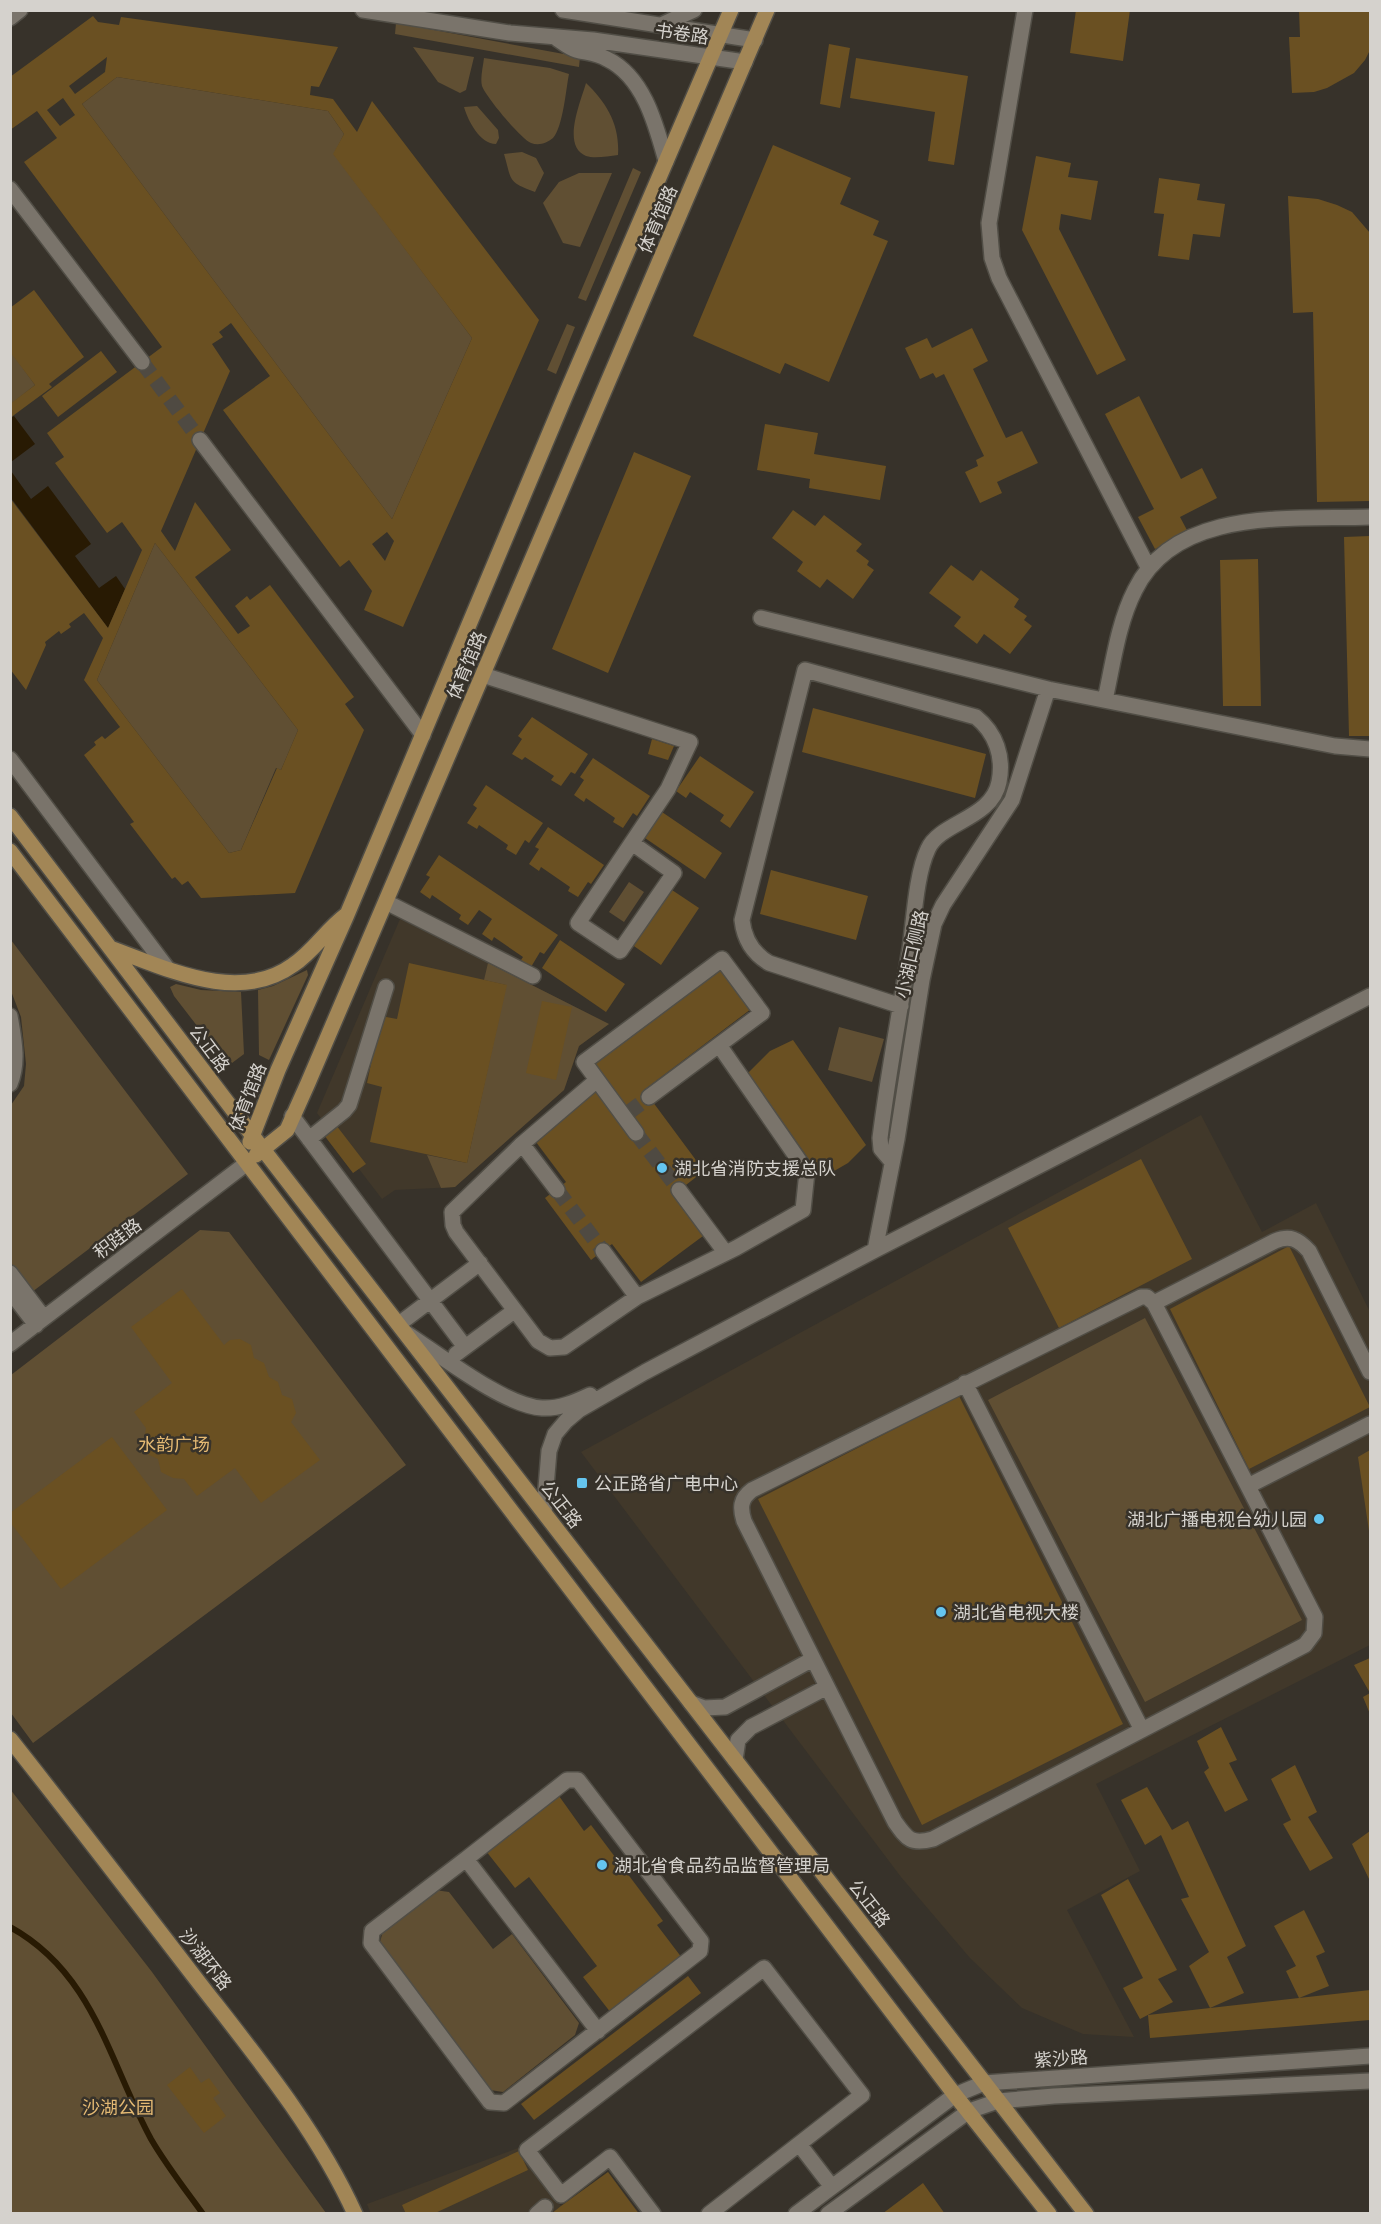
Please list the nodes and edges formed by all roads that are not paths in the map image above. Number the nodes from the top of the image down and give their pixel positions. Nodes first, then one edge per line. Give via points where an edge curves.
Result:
1 (20, 10) edge
2 (363, 10) edge
3 (563, 10) edge
4 (694, 10) edge
5 (731, 10) edge
6 (767, 10) edge
7 (1025, 10) edge
8 (10, 18) edge
9 (661, 25) junction
10 (721, 34) junction
11 (553, 36) junction
12 (755, 40) junction
13 (711, 57) junction
14 (745, 62) junction
15 (666, 161) junction
16 (10, 189) edge
17 (142, 362) tunnel mouth
18 (200, 440) tunnel mouth
19 (1371, 517) edge
20 (1148, 567) junction
21 (761, 618) dead end
22 (483, 675) junction
23 (1048, 689) junction
24 (1105, 700) junction
25 (423, 735) junction
26 (1371, 750) edge
27 (10, 759) edge
28 (10, 816) edge
29 (632, 843) junction
30 (10, 851) edge
31 (386, 902) junction
32 (348, 913) junction
33 (110, 948) junction
34 (167, 968) junction
35 (533, 976) dead end
36 (386, 987) dead end
37 (1371, 996) edge
38 (901, 1006) junction
39 (10, 1016) edge
40 (719, 1045) junction
41 (597, 1080) junction
42 (10, 1084) edge
43 (650, 1097) tunnel mouth
44 (292, 1116) junction
45 (636, 1133) tunnel mouth
46 (252, 1135) junction
47 (307, 1135) junction
48 (522, 1144) junction
49 (264, 1149) junction
50 (892, 1162) junction
51 (247, 1163) junction
52 (557, 1190) tunnel mouth
53 (679, 1190) tunnel mouth
54 (875, 1250) junction
55 (603, 1251) tunnel mouth
56 (725, 1252) junction
57 (480, 1263) junction
58 (10, 1273) edge
59 (10, 1291) edge
60 (638, 1298) junction
61 (430, 1301) junction
62 (1154, 1303) junction
63 (514, 1311) junction
64 (40, 1321) junction
65 (402, 1328) junction
66 (10, 1344) edge
67 (465, 1347) junction
68 (448, 1360) junction
69 (645, 1372) junction
70 (1371, 1372) edge
71 (965, 1383) junction
72 (1371, 1424) edge
73 (1248, 1486) junction
74 (544, 1512) junction
75 (813, 1659) junction
76 (827, 1687) junction
77 (691, 1702) junction
78 (1142, 1730) junction
79 (10, 1739) edge
80 (735, 1760) junction
81 (466, 1858) junction
82 (598, 2031) junction
83 (1371, 2056) edge
84 (1371, 2081) edge
85 (984, 2083) junction
86 (955, 2094) junction
87 (998, 2101) junction
88 (969, 2111) junction
89 (799, 2144) junction
90 (832, 2187) junction
91 (355, 2214) edge
92 (653, 2214) edge
93 (709, 2214) edge
94 (796, 2214) edge
95 (828, 2214) edge
96 (1049, 2214) edge
97 (1086, 2214) edge

1 - 8 street
2 - 11 street, 书卷路
3 - 9 street, 书卷路
4 - 9 street
5 - 10 main road, 体育馆路
6 - 12 main road, 体育馆路
7 - 20 street via 989,223 992,258
9 - 10 street, 书卷路
10 - 12 street, 书卷路
10 - 13 main road, 体育馆路
11 - 13 street, 书卷路
11 - 15 street via 573,49 604,57 626,73 649,109
12 - 14 main road, 体育馆路
13 - 14 street, 书卷路
13 - 15 main road, 体育馆路
14 - 22 main road, 体育馆路
15 - 25 main road, 体育馆路
16 - 17 street
18 - 25 street
19 - 20 street via 1247,521 1220,526 1196,534
20 - 24 street via 1126,610
21 - 23 street
22 - 29 street via 690,742 668,789
22 - 31 main road, 体育馆路
23 - 24 street
23 - 50 street, 小湖口侧路 via 1012,800 934,924
24 - 26 street
25 - 32 main road, 体育馆路
27 - 34 street
28 - 33 main road, 公正路
29 - 29 street via 578,923 620,951 674,873
30 - 51 main road
31 - 35 street
31 - 44 main road, 体育馆路
32 - 34 main road via 331,926 307,955 270,978 221,982
32 - 46 main road, 体育馆路
33 - 34 main road
33 - 46 main road, 公正路
36 - 47 street via 347,1108
37 - 54 street
38 - 38 street via 927,850 932,842 992,799 999,784 998,748 989,729 976,717 805,670 742,920 743,929 756,953 769,963
38 - 50 street via 880,1138 881,1149
39 - 42 street via 16,1055
40 - 41 street via 762,1013 722,959 584,1062
40 - 43 street
40 - 56 street via 804,1166 808,1178 803,1210
41 - 45 street
41 - 48 street
44 - 47 street
44 - 49 main road, 体育馆路 via 287,1130
46 - 49 main road, 公正路
46 - 51 main road, 体育馆路
47 - 61 street
48 - 52 street
48 - 57 street via 452,1212 456,1232
49 - 51 main road, 体育馆路
49 - 65 main road, 公正路
50 - 54 street, 小湖口侧路
51 - 64 street, 积跬路
51 - 86 main road
53 - 56 street
54 - 69 street
55 - 60 street
56 - 60 street
57 - 61 street
57 - 63 street
58 - 64 street
59 - 64 street
60 - 63 street via 564,1347 555,1349 543,1346
61 - 65 street
61 - 67 street
62 - 70 street via 1275,1241 1292,1238 1309,1251
62 - 71 street via 1147,1298 1131,1299
62 - 73 street
63 - 67 street
64 - 66 street, 积跬路
65 - 68 street
65 - 74 main road, 公正路
67 - 68 street
68 - 69 street via 500,1394 540,1408 570,1403
69 - 74 street via 579,1410 560,1426 549,1451
71 - 75 street via 745,1495 741,1502 744,1521
71 - 78 street
72 - 73 street
73 - 78 street via 1315,1617 1314,1633 1305,1645
74 - 77 main road, 公正路
75 - 76 street
75 - 77 street via 725,1707 704,1708
76 - 78 street via 895,1822 910,1840 921,1843
76 - 80 street via 751,1727 738,1740
77 - 80 main road, 公正路
79 - 91 main road, 沙湖环路 via 247,2045 326,2158
80 - 85 main road, 公正路
81 - 82 street
81 - 82 street via 372,1931 371,1943 490,2102 504,2103
81 - 82 street via 567,1780 578,1780 668,1897 701,1941 700,1952
83 - 85 street, 紫沙路
84 - 87 street, 紫沙路
85 - 86 street, 紫沙路
85 - 87 main road, 公正路
86 - 88 main road
86 - 90 street, 紫沙路
87 - 88 street, 紫沙路
87 - 97 main road, 公正路
88 - 95 street, 紫沙路
88 - 96 main road
89 - 90 street
89 - 92 street via 862,2096 764,1968 527,2150 561,2195 610,2157
89 - 93 street
90 - 94 street, 紫沙路

